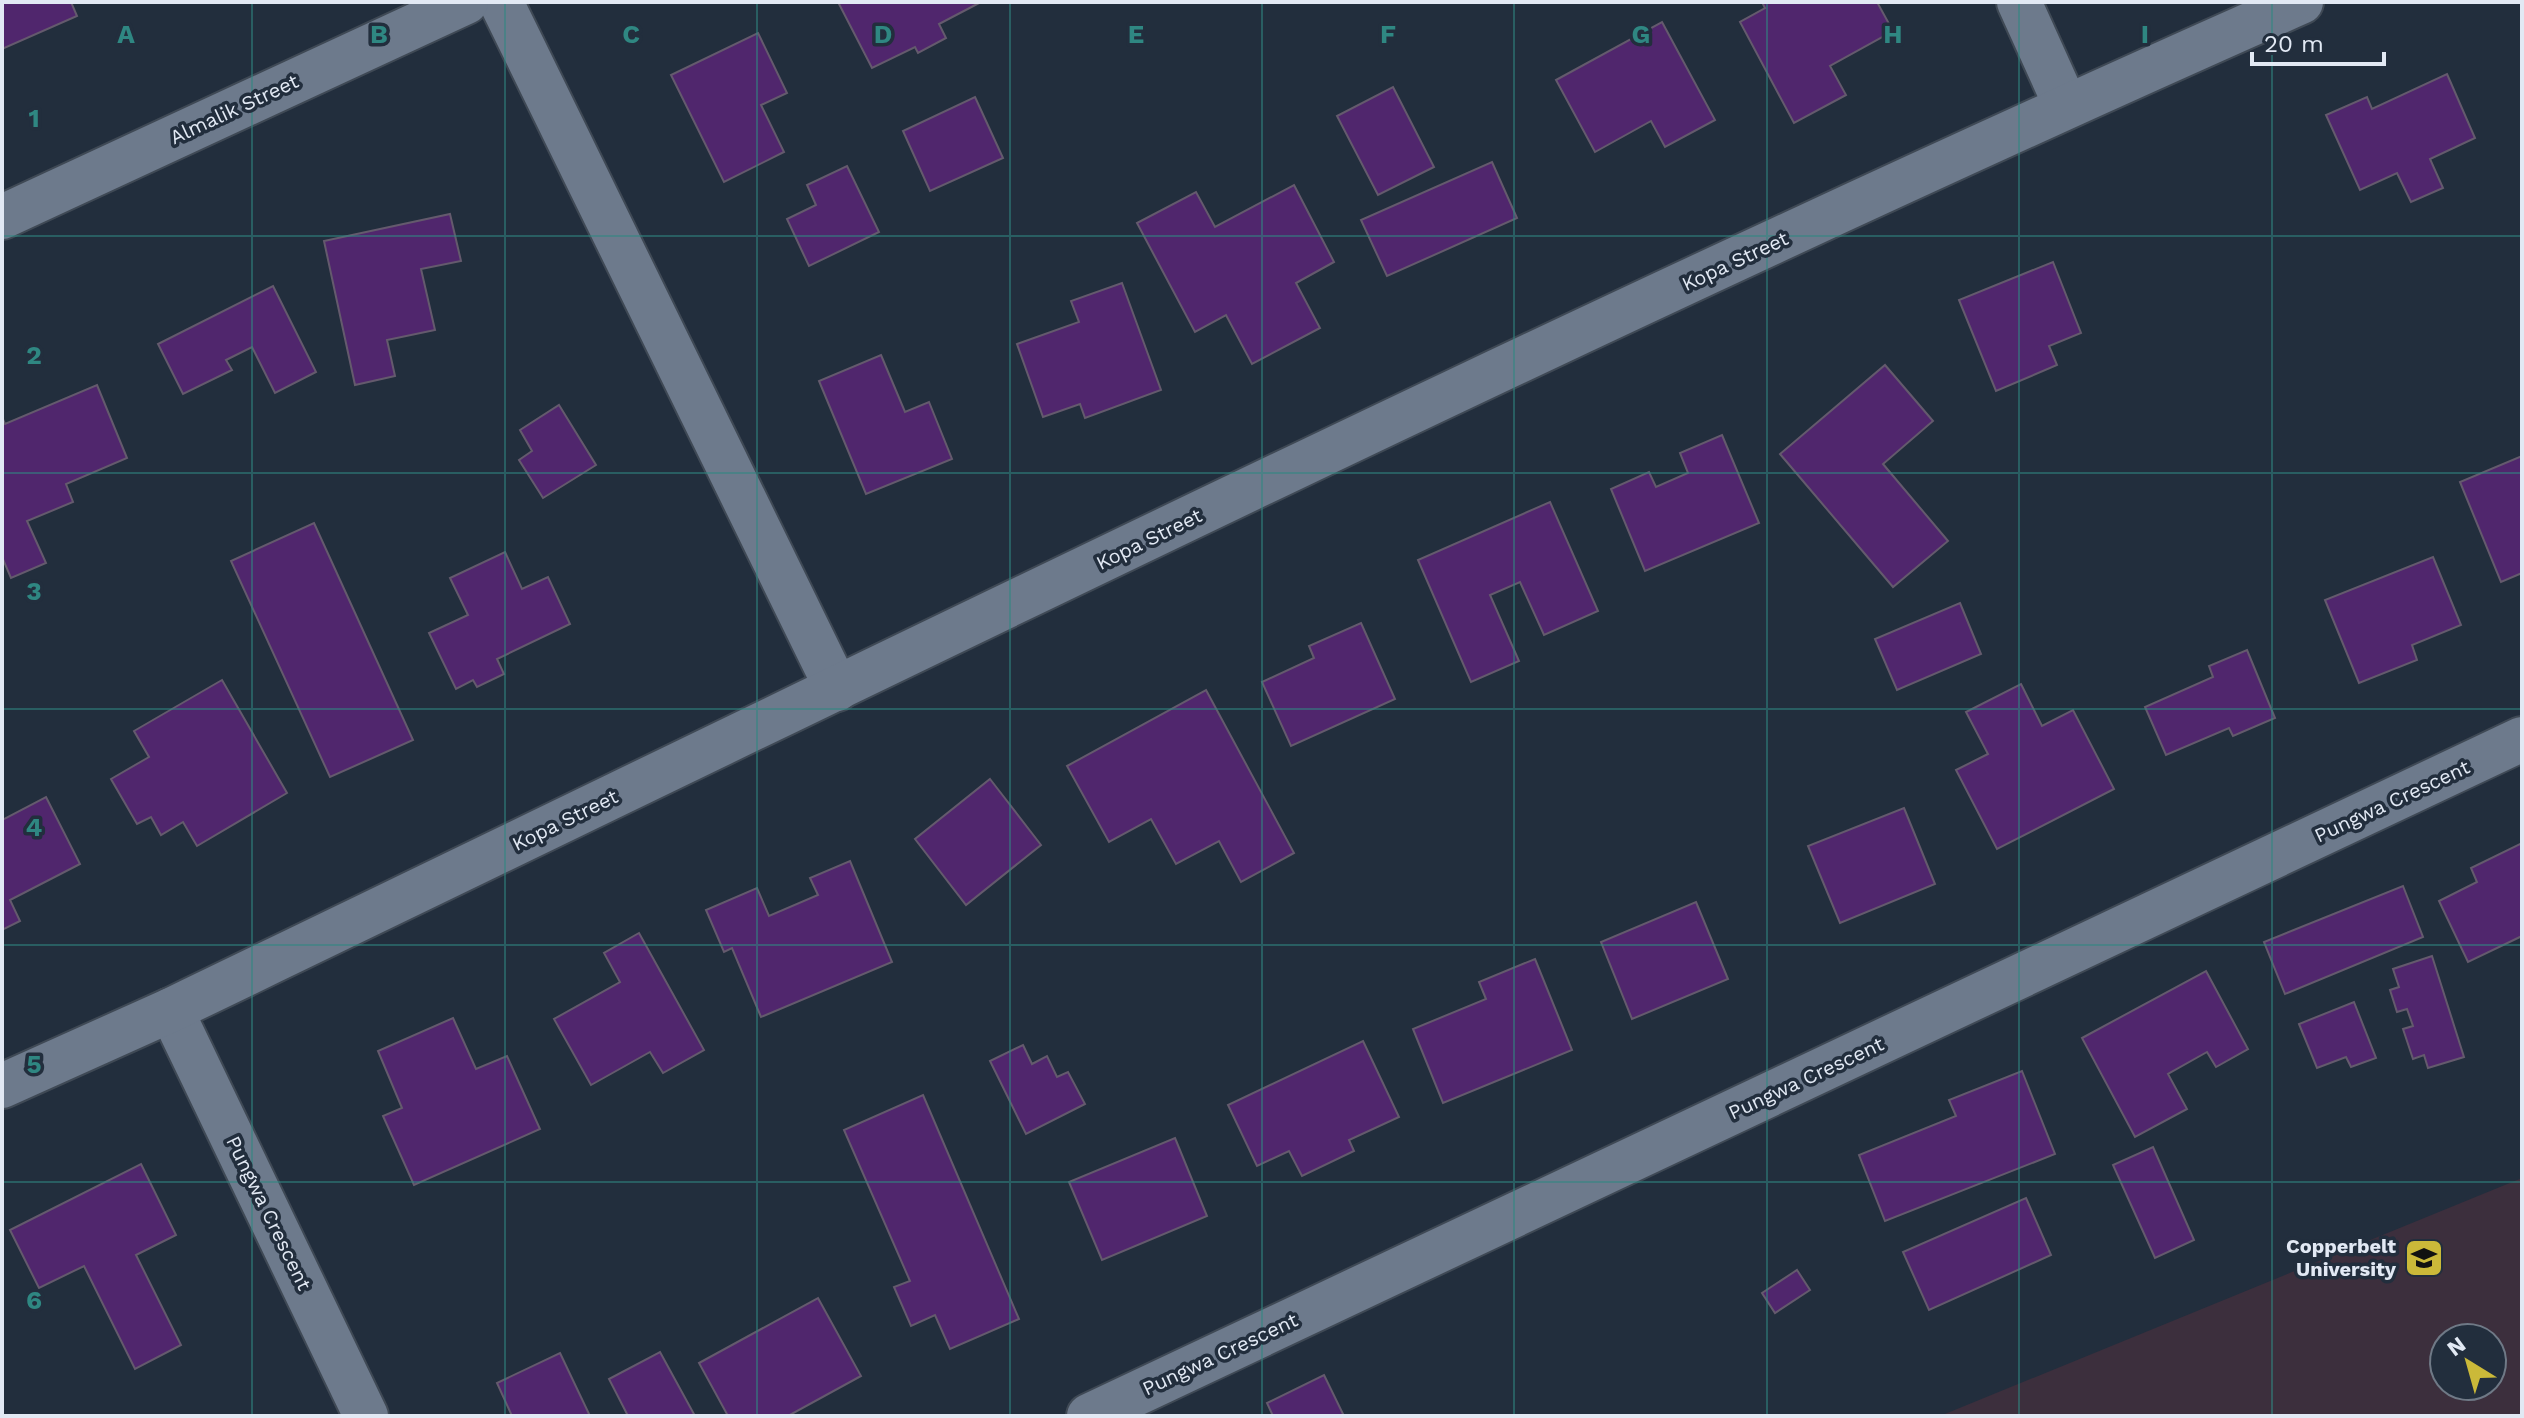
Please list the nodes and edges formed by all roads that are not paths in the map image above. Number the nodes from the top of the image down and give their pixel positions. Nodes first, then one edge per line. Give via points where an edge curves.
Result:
1 (466, 2) edge
2 (501, 2) edge
3 (2019, 2) edge
4 (2301, 2) edge
5 (2066, 106) junction
6 (2, 217) edge
7 (837, 689) junction
8 (2522, 739) edge
9 (171, 1010) junction
10 (2, 1086) edge
11 (366, 1416) edge
12 (1089, 1416) edge

1 - 6 street, Almalik Street
2 - 7 street
3 - 5 street
4 - 5 street, Kopa Street
5 - 7 street, Kopa Street
7 - 9 street, Kopa Street
8 - 12 street, Pungwa Crescent
9 - 10 street, Kopa Street
9 - 11 street, Pungwa Crescent

